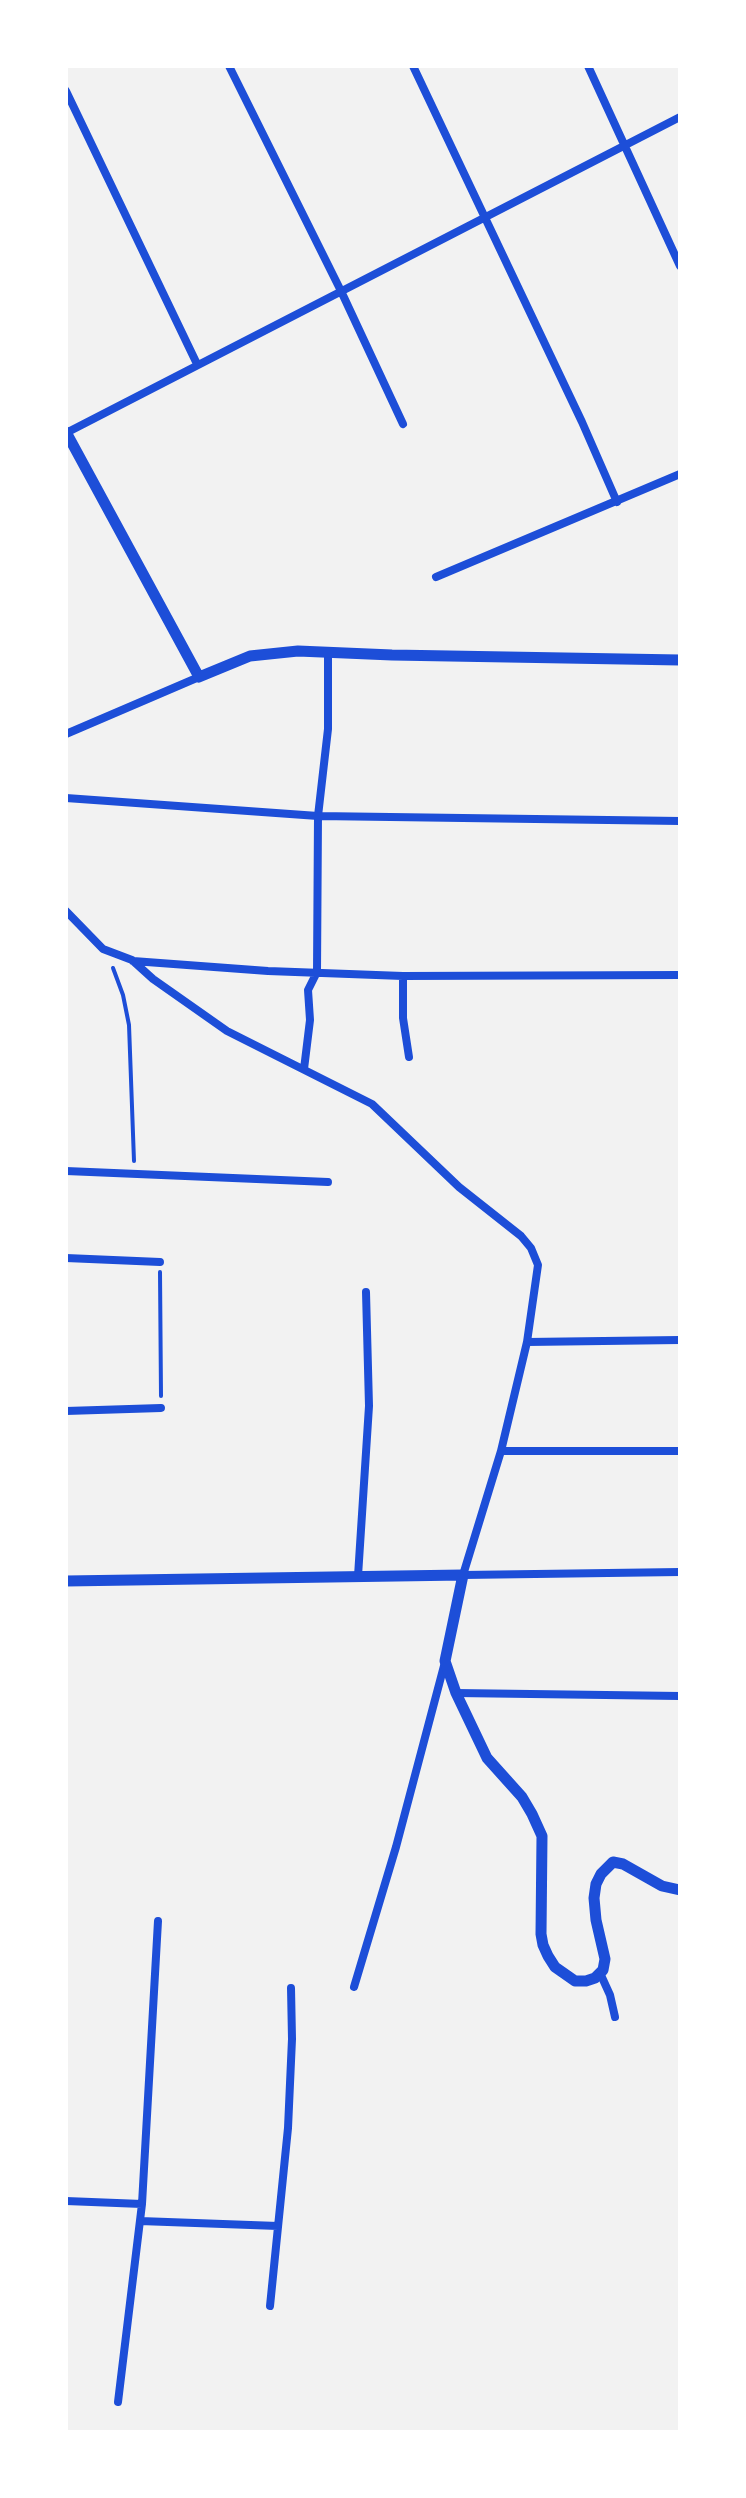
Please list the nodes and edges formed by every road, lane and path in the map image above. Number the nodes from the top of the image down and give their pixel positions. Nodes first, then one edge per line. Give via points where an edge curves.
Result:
1 (229, 66) edge
2 (413, 66) edge
3 (588, 66) edge
4 (66, 91) edge
5 (680, 117) edge
6 (626, 146) junction
7 (485, 219) junction
8 (680, 266) edge
9 (341, 291) junction
10 (197, 364) junction
11 (403, 424) dead end
12 (66, 433) edge
13 (680, 474) edge
14 (617, 502) junction
15 (436, 577) dead end
16 (328, 652) junction
17 (680, 660) edge
18 (199, 677) junction
19 (66, 734) edge
20 (66, 798) edge
21 (318, 816) junction
22 (680, 821) edge
23 (66, 911) edge
24 (103, 949) junction
25 (132, 960) junction
26 (317, 972) junction
27 (680, 975) edge
28 (403, 976) junction
29 (409, 1057) dead end
30 (304, 1069) junction
31 (66, 1171) edge
32 (134, 1174) junction
33 (328, 1182) dead end
34 (66, 1258) edge
35 (160, 1262) joint
36 (366, 1292) dead end
37 (680, 1340) edge
38 (527, 1342) junction
39 (161, 1408) joint
40 (66, 1411) edge
41 (501, 1451) junction
42 (680, 1451) edge
43 (680, 1572) edge
44 (463, 1575) junction
45 (358, 1576) junction
46 (66, 1581) edge
47 (445, 1661) junction
48 (456, 1693) junction
49 (680, 1696) edge
50 (680, 1890) edge
51 (158, 1921) dead end
52 (600, 1973) junction
53 (354, 1987) dead end
54 (291, 1988) dead end
55 (615, 2017) dead end
56 (66, 2201) edge
57 (142, 2204) junction
58 (140, 2221) junction
59 (278, 2226) junction
60 (270, 2306) dead end
61 (118, 2402) dead end

1 - 9 street
2 - 7 street
3 - 6 street
4 - 10 street
5 - 6 street
6 - 7 street
6 - 8 street
7 - 9 street
7 - 14 street
9 - 10 street
9 - 11 street
10 - 12 street
12 - 18 street
13 - 14 street
14 - 15 street
16 - 17 street
16 - 18 street via 250,656
16 - 21 street via 328,729
18 - 19 street
20 - 21 street
21 - 22 street
21 - 26 street
23 - 24 street
24 - 25 street
24 - 32 path via 116,972 129,1025
25 - 26 street
25 - 30 street via 227,1031
26 - 28 street
26 - 30 street via 308,990
27 - 28 street
28 - 29 street
30 - 38 street via 385,1113 459,1187 531,1248 538,1265
31 - 32 street
32 - 33 street
34 - 35 street
35 - 39 path
36 - 45 street via 369,1406
37 - 38 street
38 - 41 street
39 - 40 street
41 - 42 street
41 - 44 street
43 - 44 street
44 - 45 street
44 - 47 street
45 - 46 street
47 - 48 street
47 - 53 street
48 - 49 street
48 - 52 street via 487,1758 522,1797 542,1836 541,1934 548,1956 575,1981
50 - 52 street via 623,1864 606,1867 594,1898 605,1959
51 - 57 street
52 - 55 street
54 - 59 street via 288,2128
56 - 57 street
57 - 58 street
58 - 59 street
58 - 61 street
59 - 60 street

